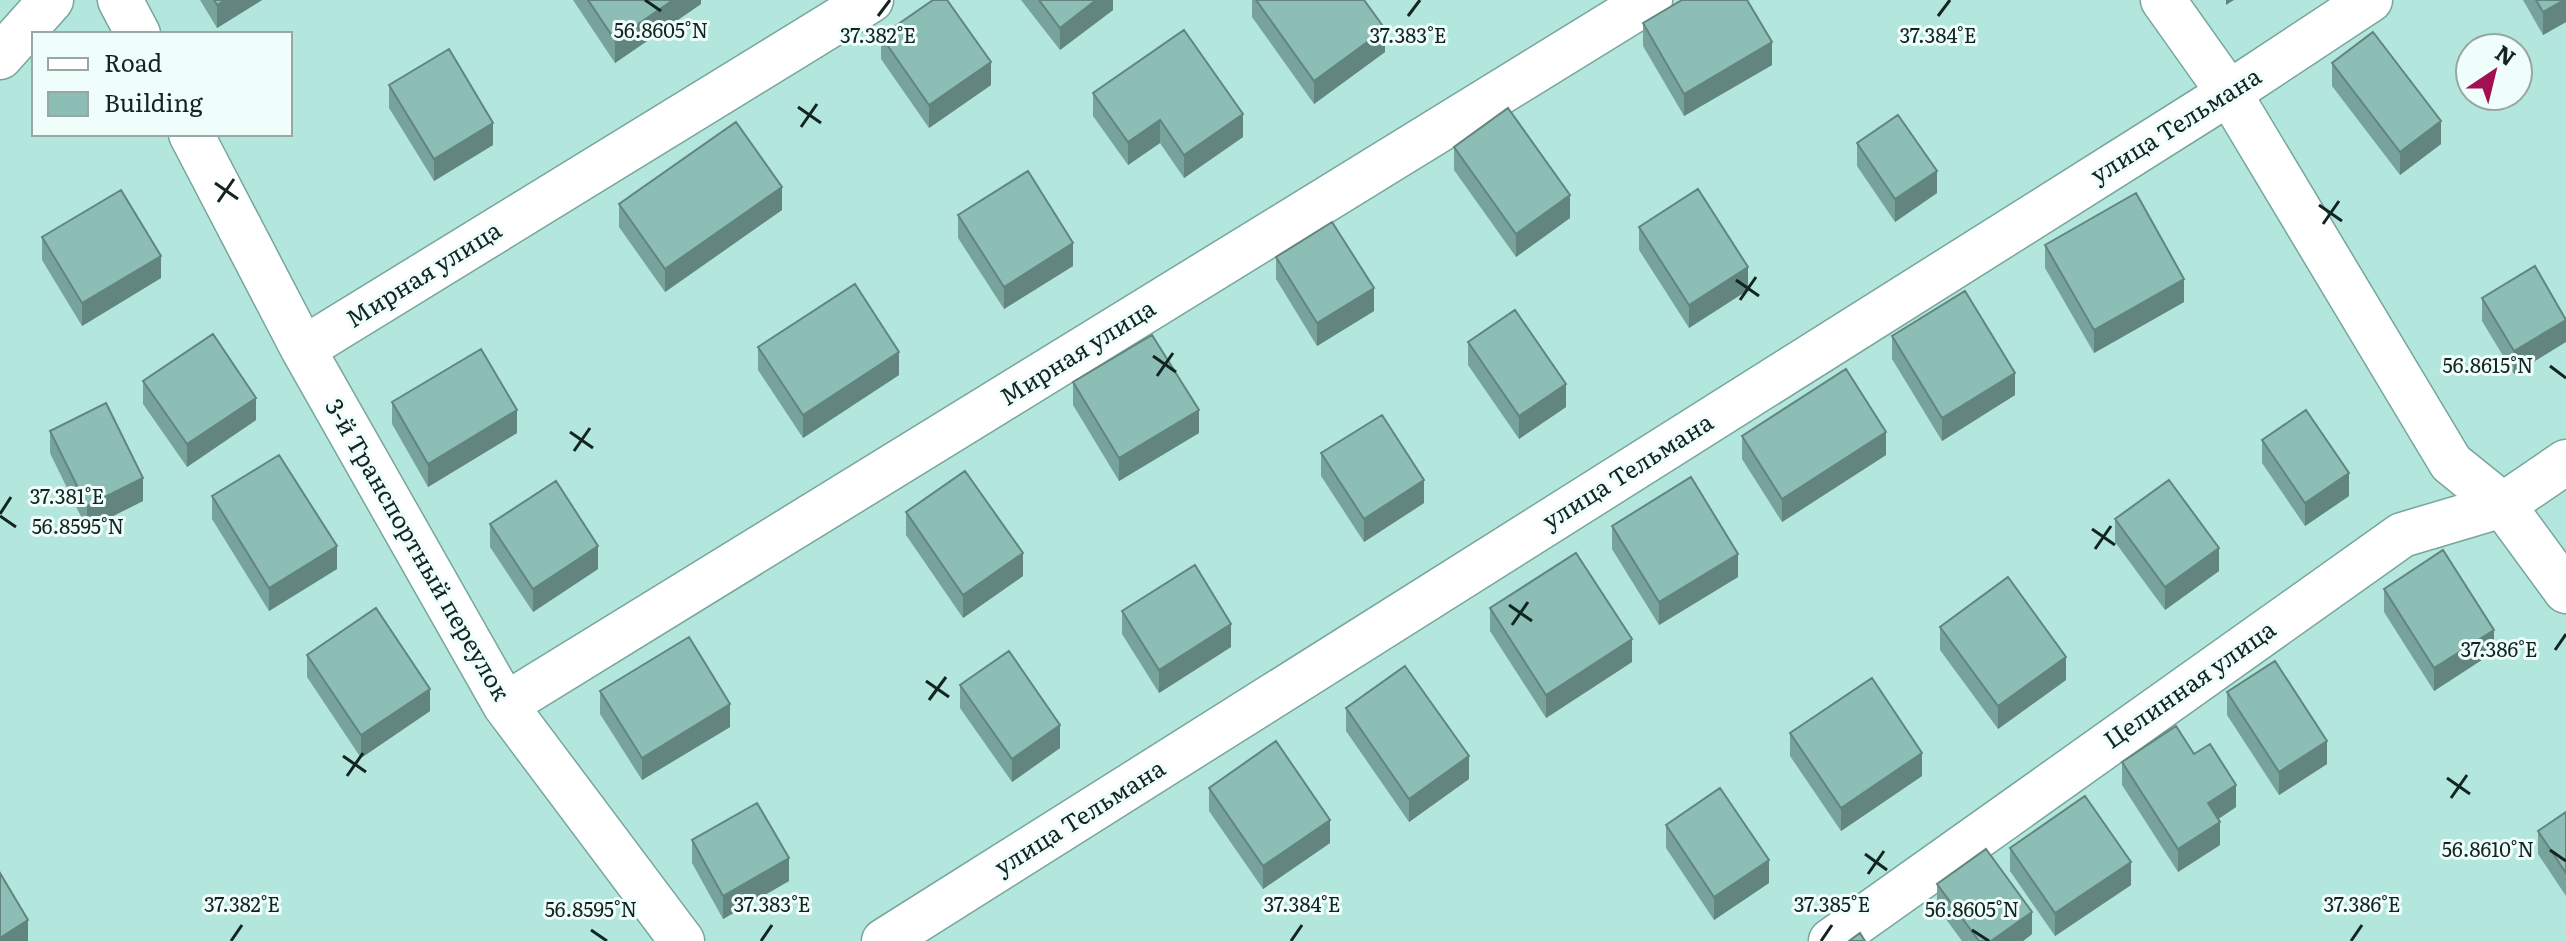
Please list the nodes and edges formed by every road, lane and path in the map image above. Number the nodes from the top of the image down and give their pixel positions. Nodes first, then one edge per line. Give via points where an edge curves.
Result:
1 (51, 0) edge
2 (120, 0) edge
3 (871, 0) edge
4 (1650, 0) edge
5 (2163, 0) edge
6 (2370, 0) edge
7 (137, 32) edge
8 (0, 57) edge
9 (2229, 93) junction
10 (192, 136) edge
11 (303, 349) junction
12 (2566, 462) edge
13 (2503, 505) junction
14 (2566, 591) edge
15 (505, 705) junction
16 (682, 941) edge
17 (884, 941) edge
18 (1831, 941) edge

1 - 8 street
2 - 7 street
3 - 11 street, Мирная улица
4 - 15 street, Мирная улица
5 - 9 street
6 - 9 street, улица Тельмана
9 - 13 street via 2451,463
9 - 17 street, улица Тельмана
10 - 11 street, 3-й Транспортный переулок
11 - 15 street, 3-й Транспортный переулок
12 - 13 street, Целинная улица
13 - 14 street
13 - 18 street, Целинная улица via 2402,535
15 - 16 street, 3-й Транспортный переулок

